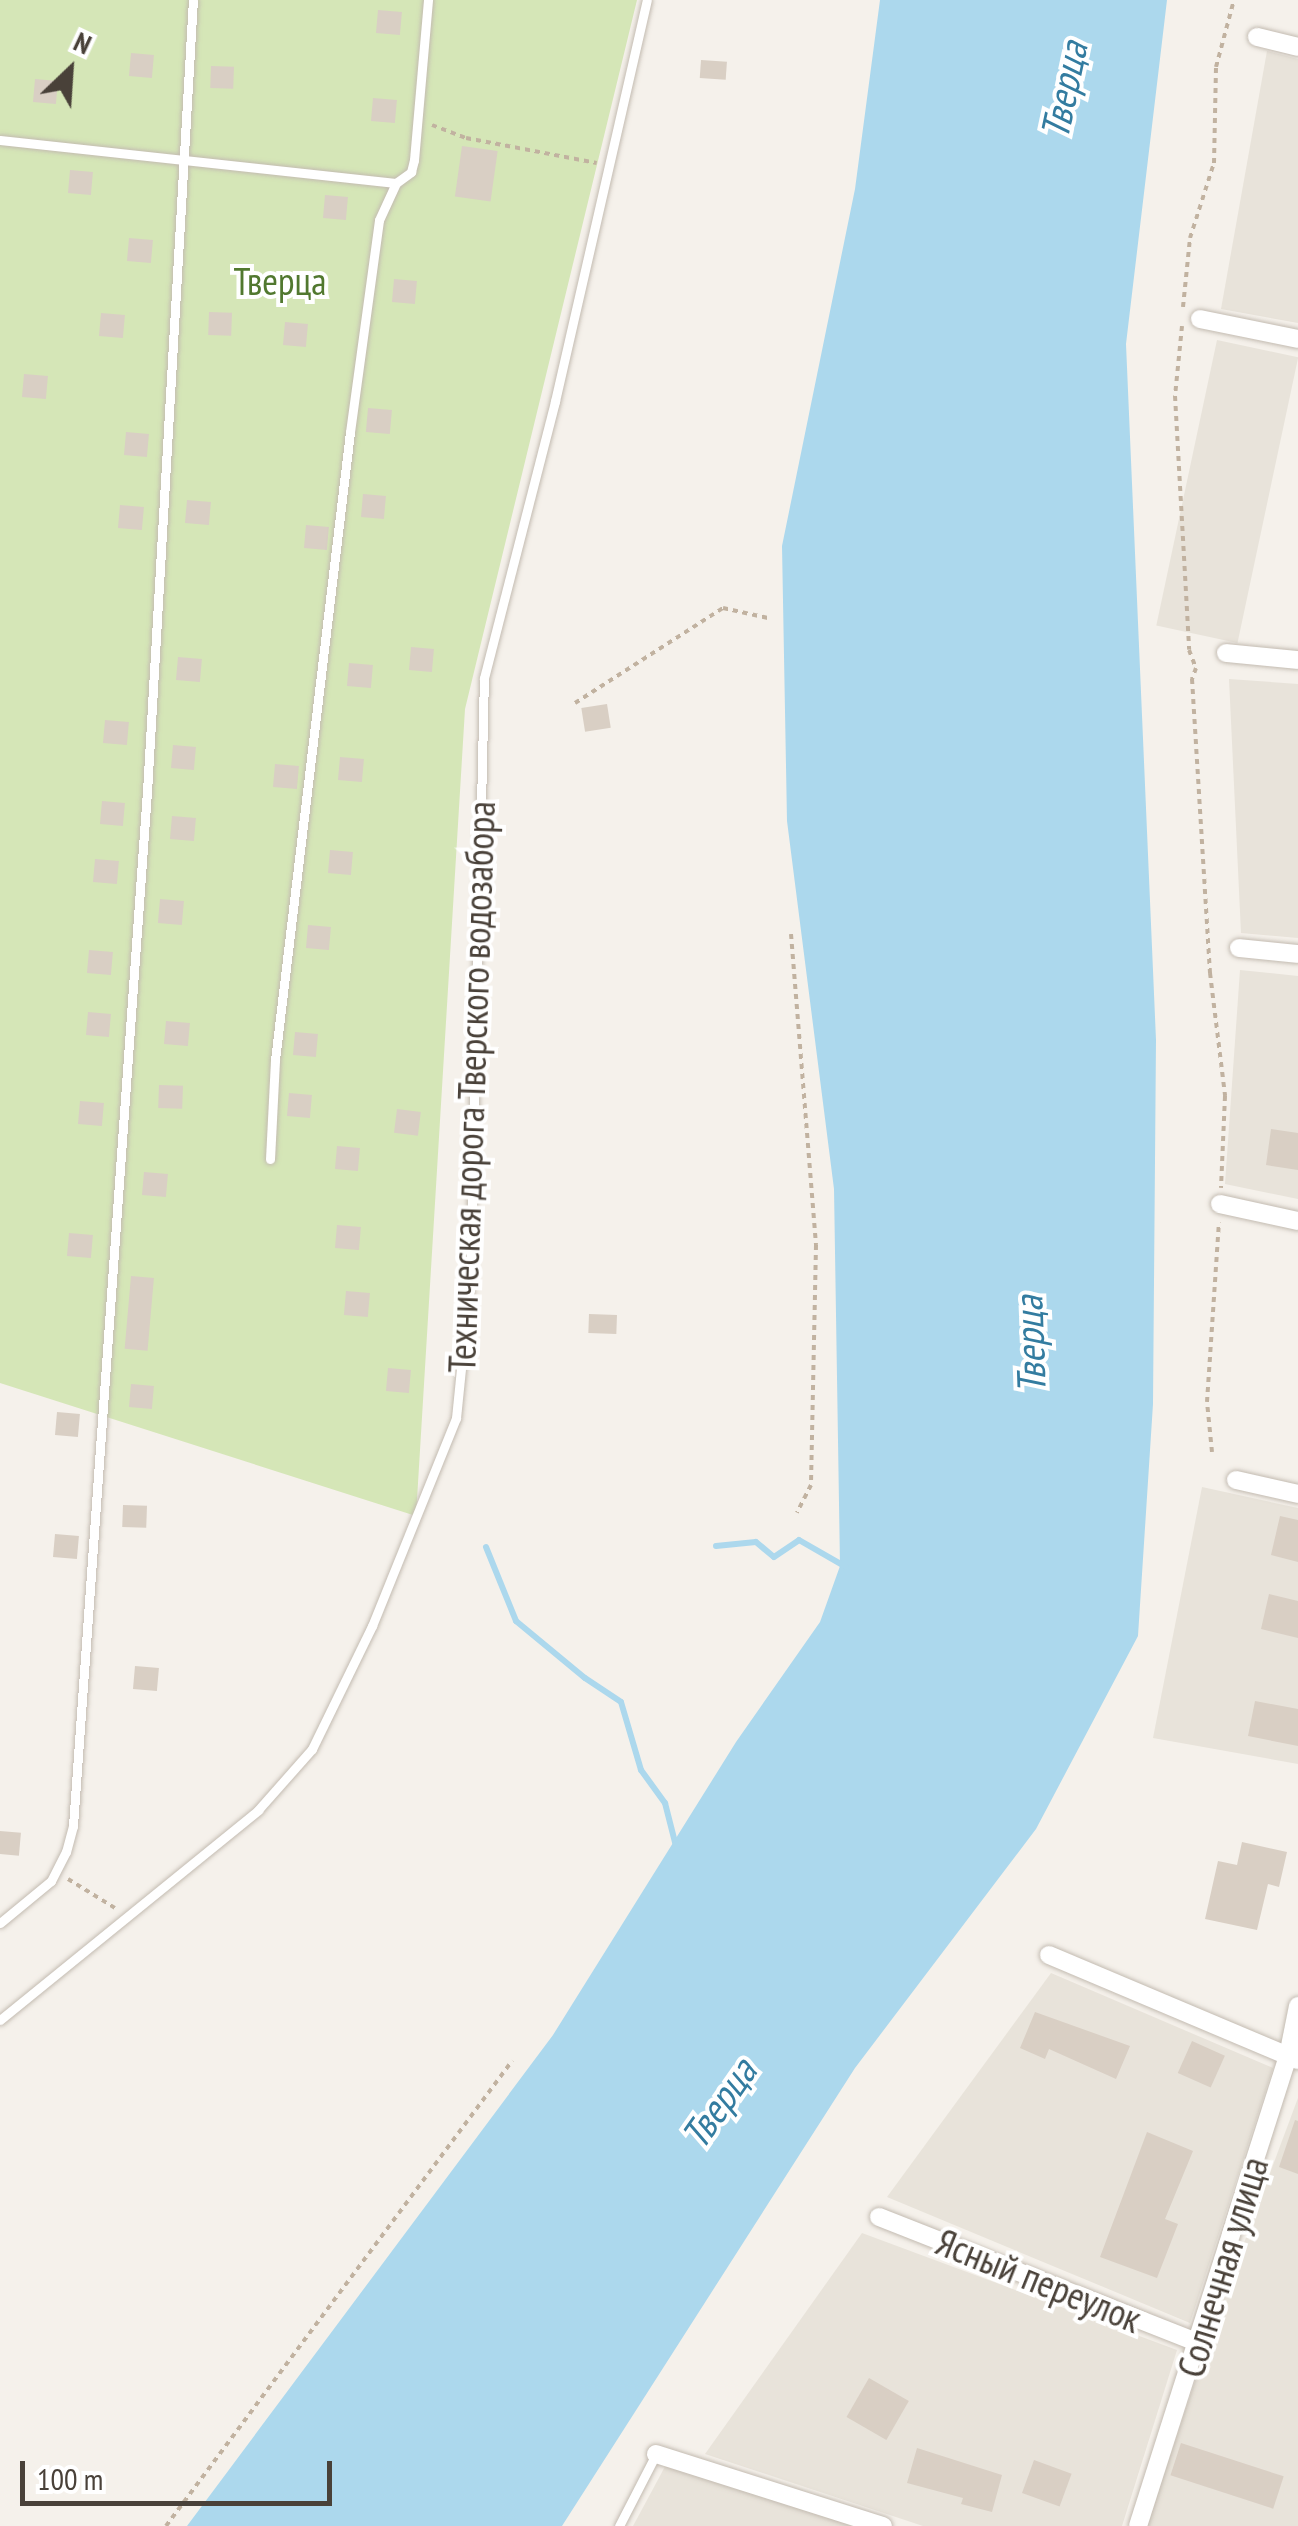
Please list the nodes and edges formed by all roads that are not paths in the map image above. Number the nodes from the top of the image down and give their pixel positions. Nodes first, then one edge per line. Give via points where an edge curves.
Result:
1 (194, 0) edge
2 (428, 0) edge
3 (647, 0) edge
4 (1257, 37) dead end
5 (1298, 46) edge
6 (0, 140) edge
7 (187, 159) junction
8 (396, 183) junction
9 (1200, 319) dead end
10 (1298, 339) edge
11 (1226, 653) dead end
12 (1298, 660) edge
13 (1239, 948) dead end
14 (1298, 954) edge
15 (270, 1159) dead end
16 (1220, 1204) road end
17 (1298, 1220) edge
18 (1236, 1480) dead end
19 (1298, 1494) edge
20 (0, 1923) edge
21 (1049, 1955) dead end
22 (1298, 2006) edge
23 (0, 2020) edge
24 (1293, 2058) edge
25 (879, 2217) dead end
26 (1199, 2343) junction
27 (656, 2454) joint
28 (619, 2526) edge
29 (883, 2526) edge
30 (1138, 2526) edge

1 - 7 lane
2 - 8 lane via 411,172
3 - 23 lane, Техническая дорога Тверского водозабора via 484,678 470,1278 456,1418 372,1626 312,1749 258,1810
4 - 5 street
6 - 7 lane
7 - 8 lane
7 - 20 lane via 73,1826 56,1873
8 - 15 lane via 379,220 350,432 275,1060
9 - 10 street
11 - 12 street
13 - 14 street
16 - 17 street
18 - 19 street
21 - 24 street
22 - 24 street, Солнечная улица
24 - 26 street, Солнечная улица
25 - 26 street, Ясный переулок
26 - 30 street, Солнечная улица
27 - 28 lane
27 - 29 street

